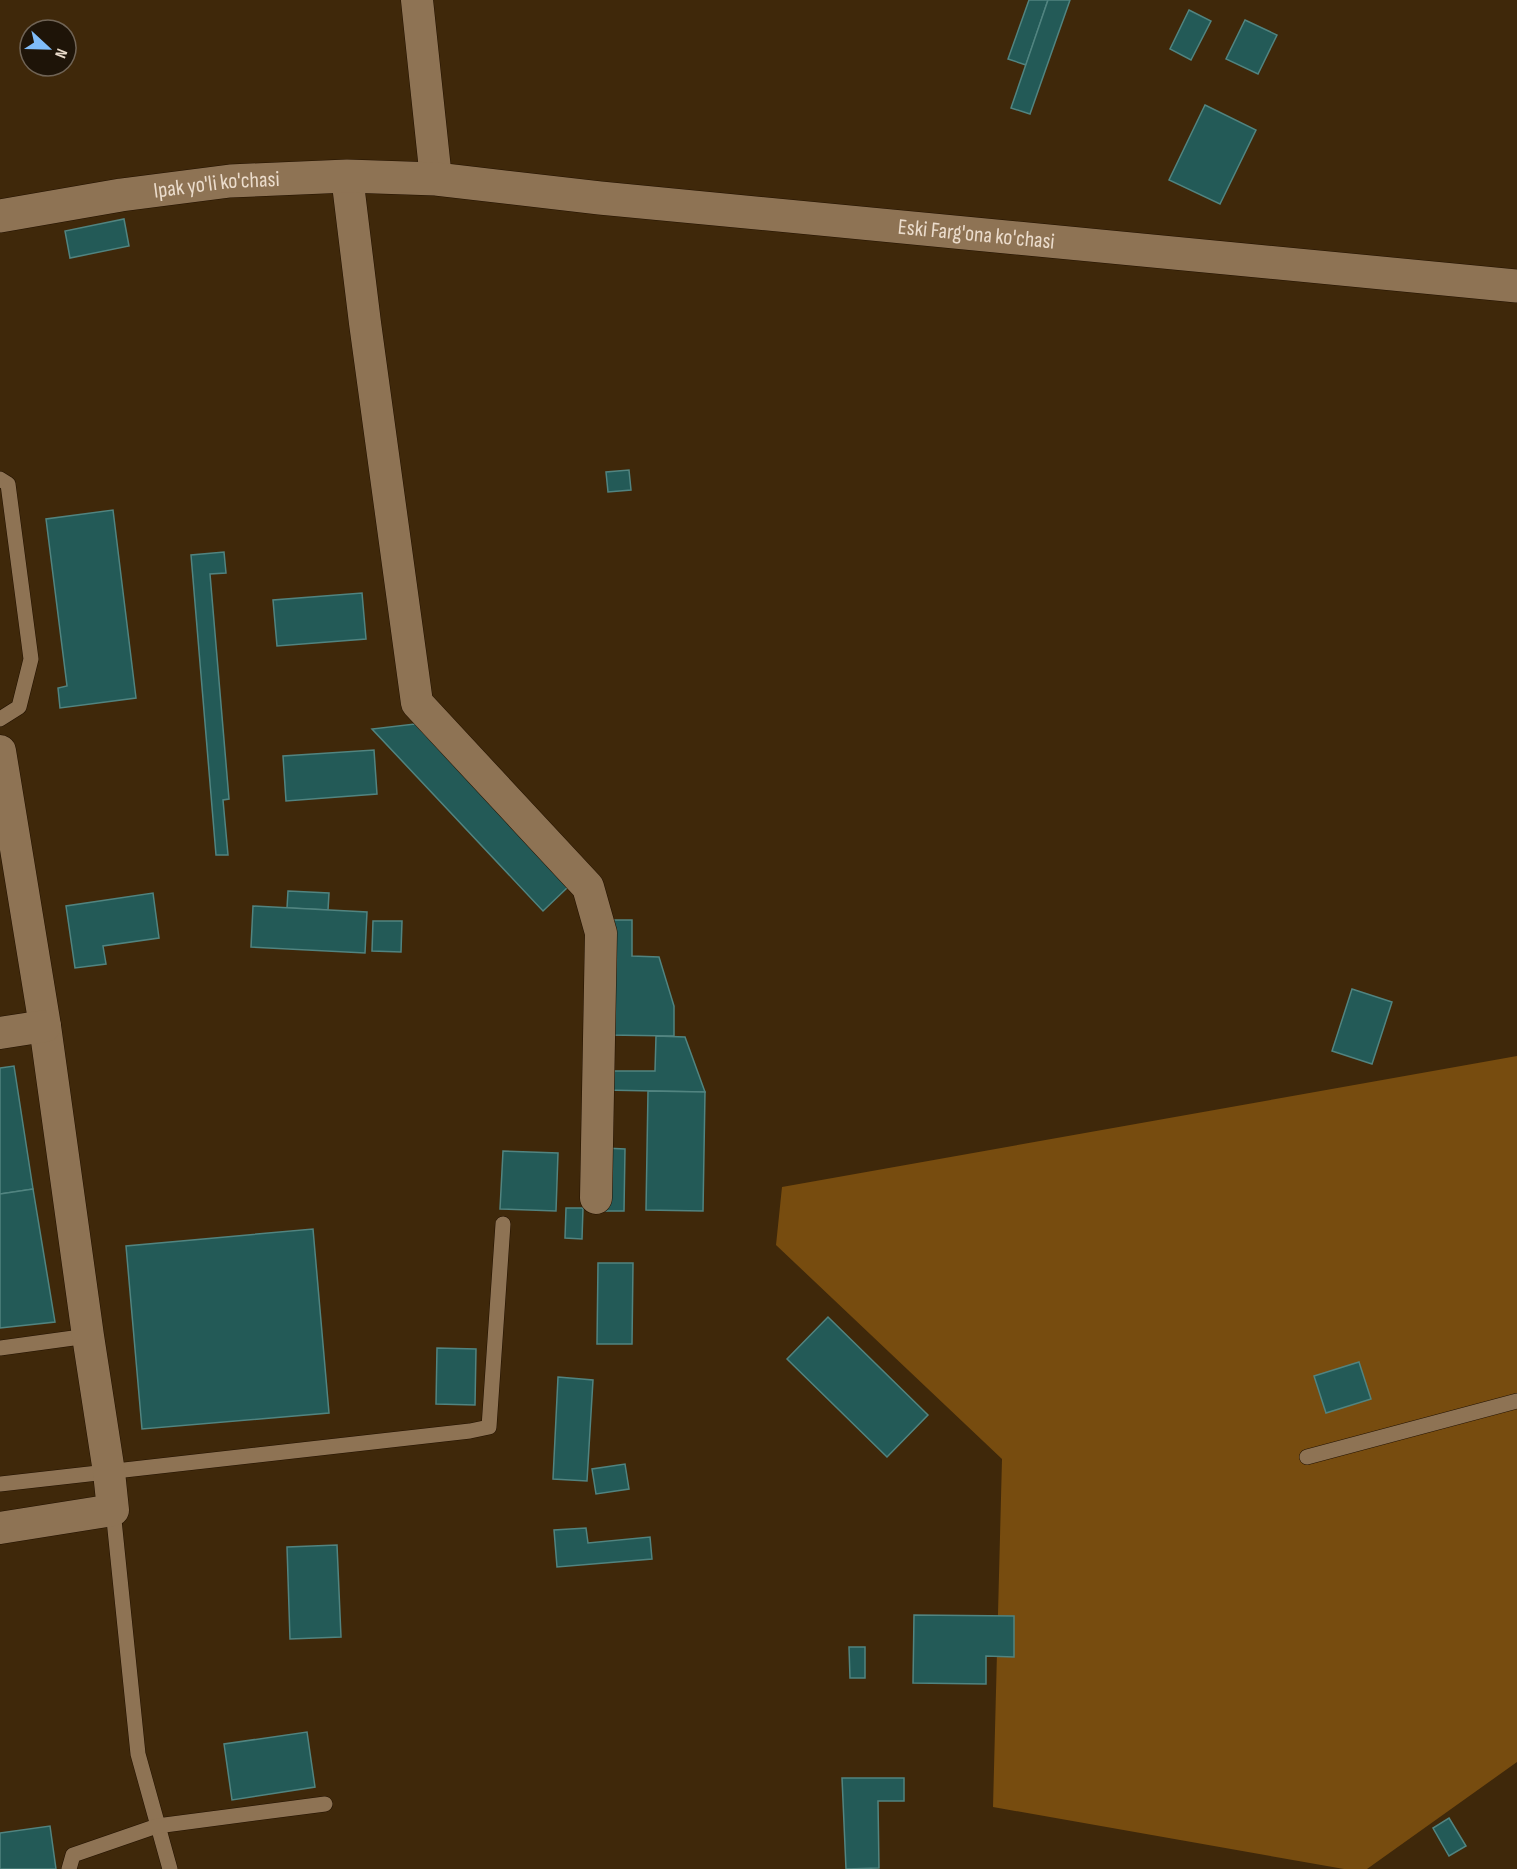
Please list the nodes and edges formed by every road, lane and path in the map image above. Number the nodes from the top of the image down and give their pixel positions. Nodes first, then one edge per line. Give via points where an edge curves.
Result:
1 (417, 0) edge
2 (347, 176) junction
3 (436, 179) junction
4 (0, 216) edge
5 (1517, 286) edge
6 (0, 479) edge
7 (0, 719) edge
8 (0, 751) edge
9 (45, 1026) junction
10 (0, 1033) edge
11 (596, 1198) dead end
12 (502, 1224) dead end
13 (88, 1336) junction
14 (0, 1348) edge
15 (1517, 1401) edge
16 (1307, 1457) dead end
17 (110, 1472) junction
18 (0, 1484) edge
19 (113, 1510) junction
20 (0, 1528) edge
21 (325, 1804) dead end
22 (157, 1826) junction
23 (69, 1869) edge
24 (170, 1869) edge

1 - 3 street
2 - 3 main road, Ipak yo'li ko'chasi
2 - 4 main road, Ipak yo'li ko'chasi via 230,181
2 - 11 street via 417,703 588,887 601,933
3 - 5 main road, Eski Farg'ona ko'chasi
6 - 7 lane via 8,484 31,658 18,707
8 - 9 street
9 - 10 street
9 - 13 street
12 - 17 lane via 489,1427
13 - 14 lane
13 - 17 street
15 - 16 lane
17 - 18 lane
17 - 19 street
19 - 20 street
19 - 22 lane via 138,1754
21 - 22 lane
22 - 23 lane via 73,1856
22 - 24 lane

